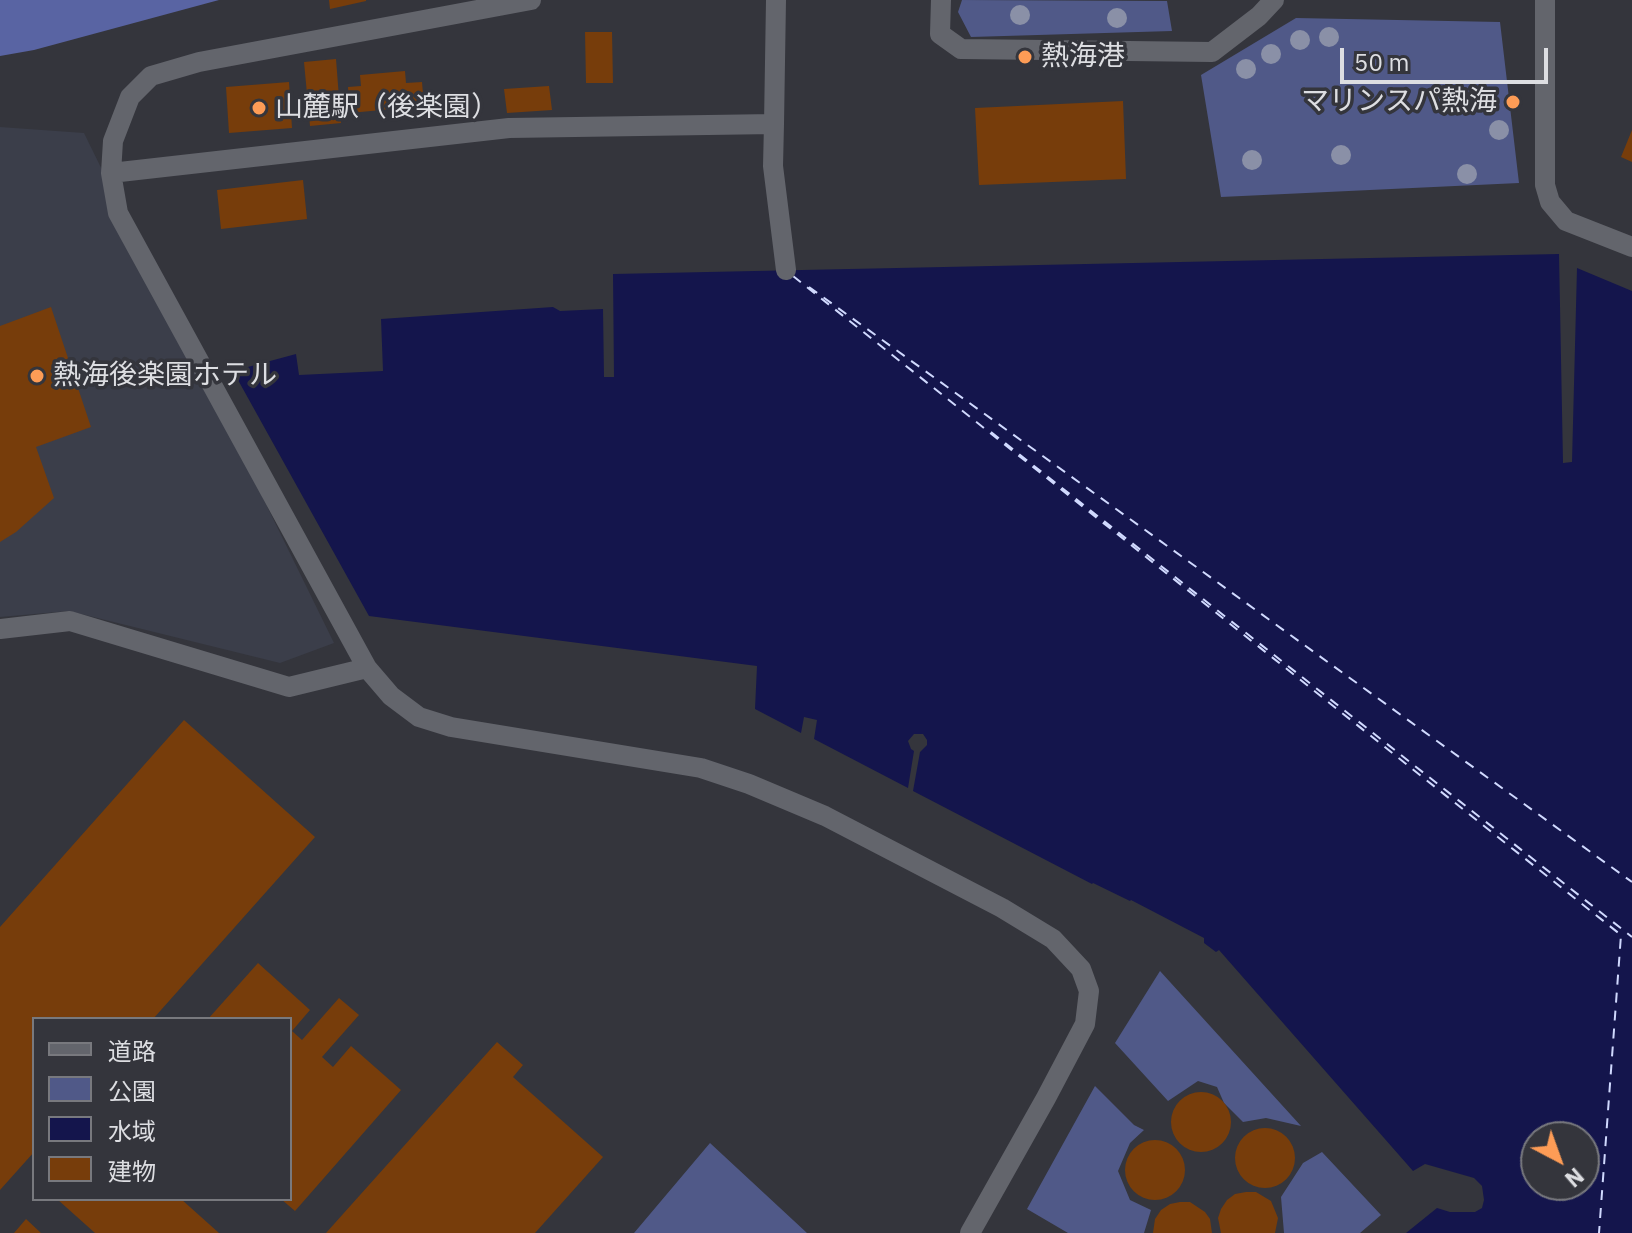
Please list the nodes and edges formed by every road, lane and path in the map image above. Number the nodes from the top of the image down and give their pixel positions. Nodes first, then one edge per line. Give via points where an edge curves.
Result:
1 (531, 0) edge
2 (776, 0) edge
3 (941, 0) edge
4 (1274, 0) edge
5 (1545, 0) edge
6 (774, 124) junction
7 (111, 173) junction
8 (1632, 247) edge
9 (786, 270) dead end
10 (0, 629) edge
11 (367, 668) junction
12 (970, 1233) edge

1 - 7 street via 199,62 151,76 130,97 113,141
2 - 6 street
3 - 4 street via 940,34 961,49 1212,52
5 - 8 street via 1545,185 1550,202 1566,221
6 - 7 street via 509,128
6 - 9 street via 773,166
7 - 11 street via 118,213
10 - 11 street via 70,621 289,687
11 - 12 street via 419,717 451,727 701,768 749,784 825,816 1053,939 1081,969 1089,991 1085,1024

